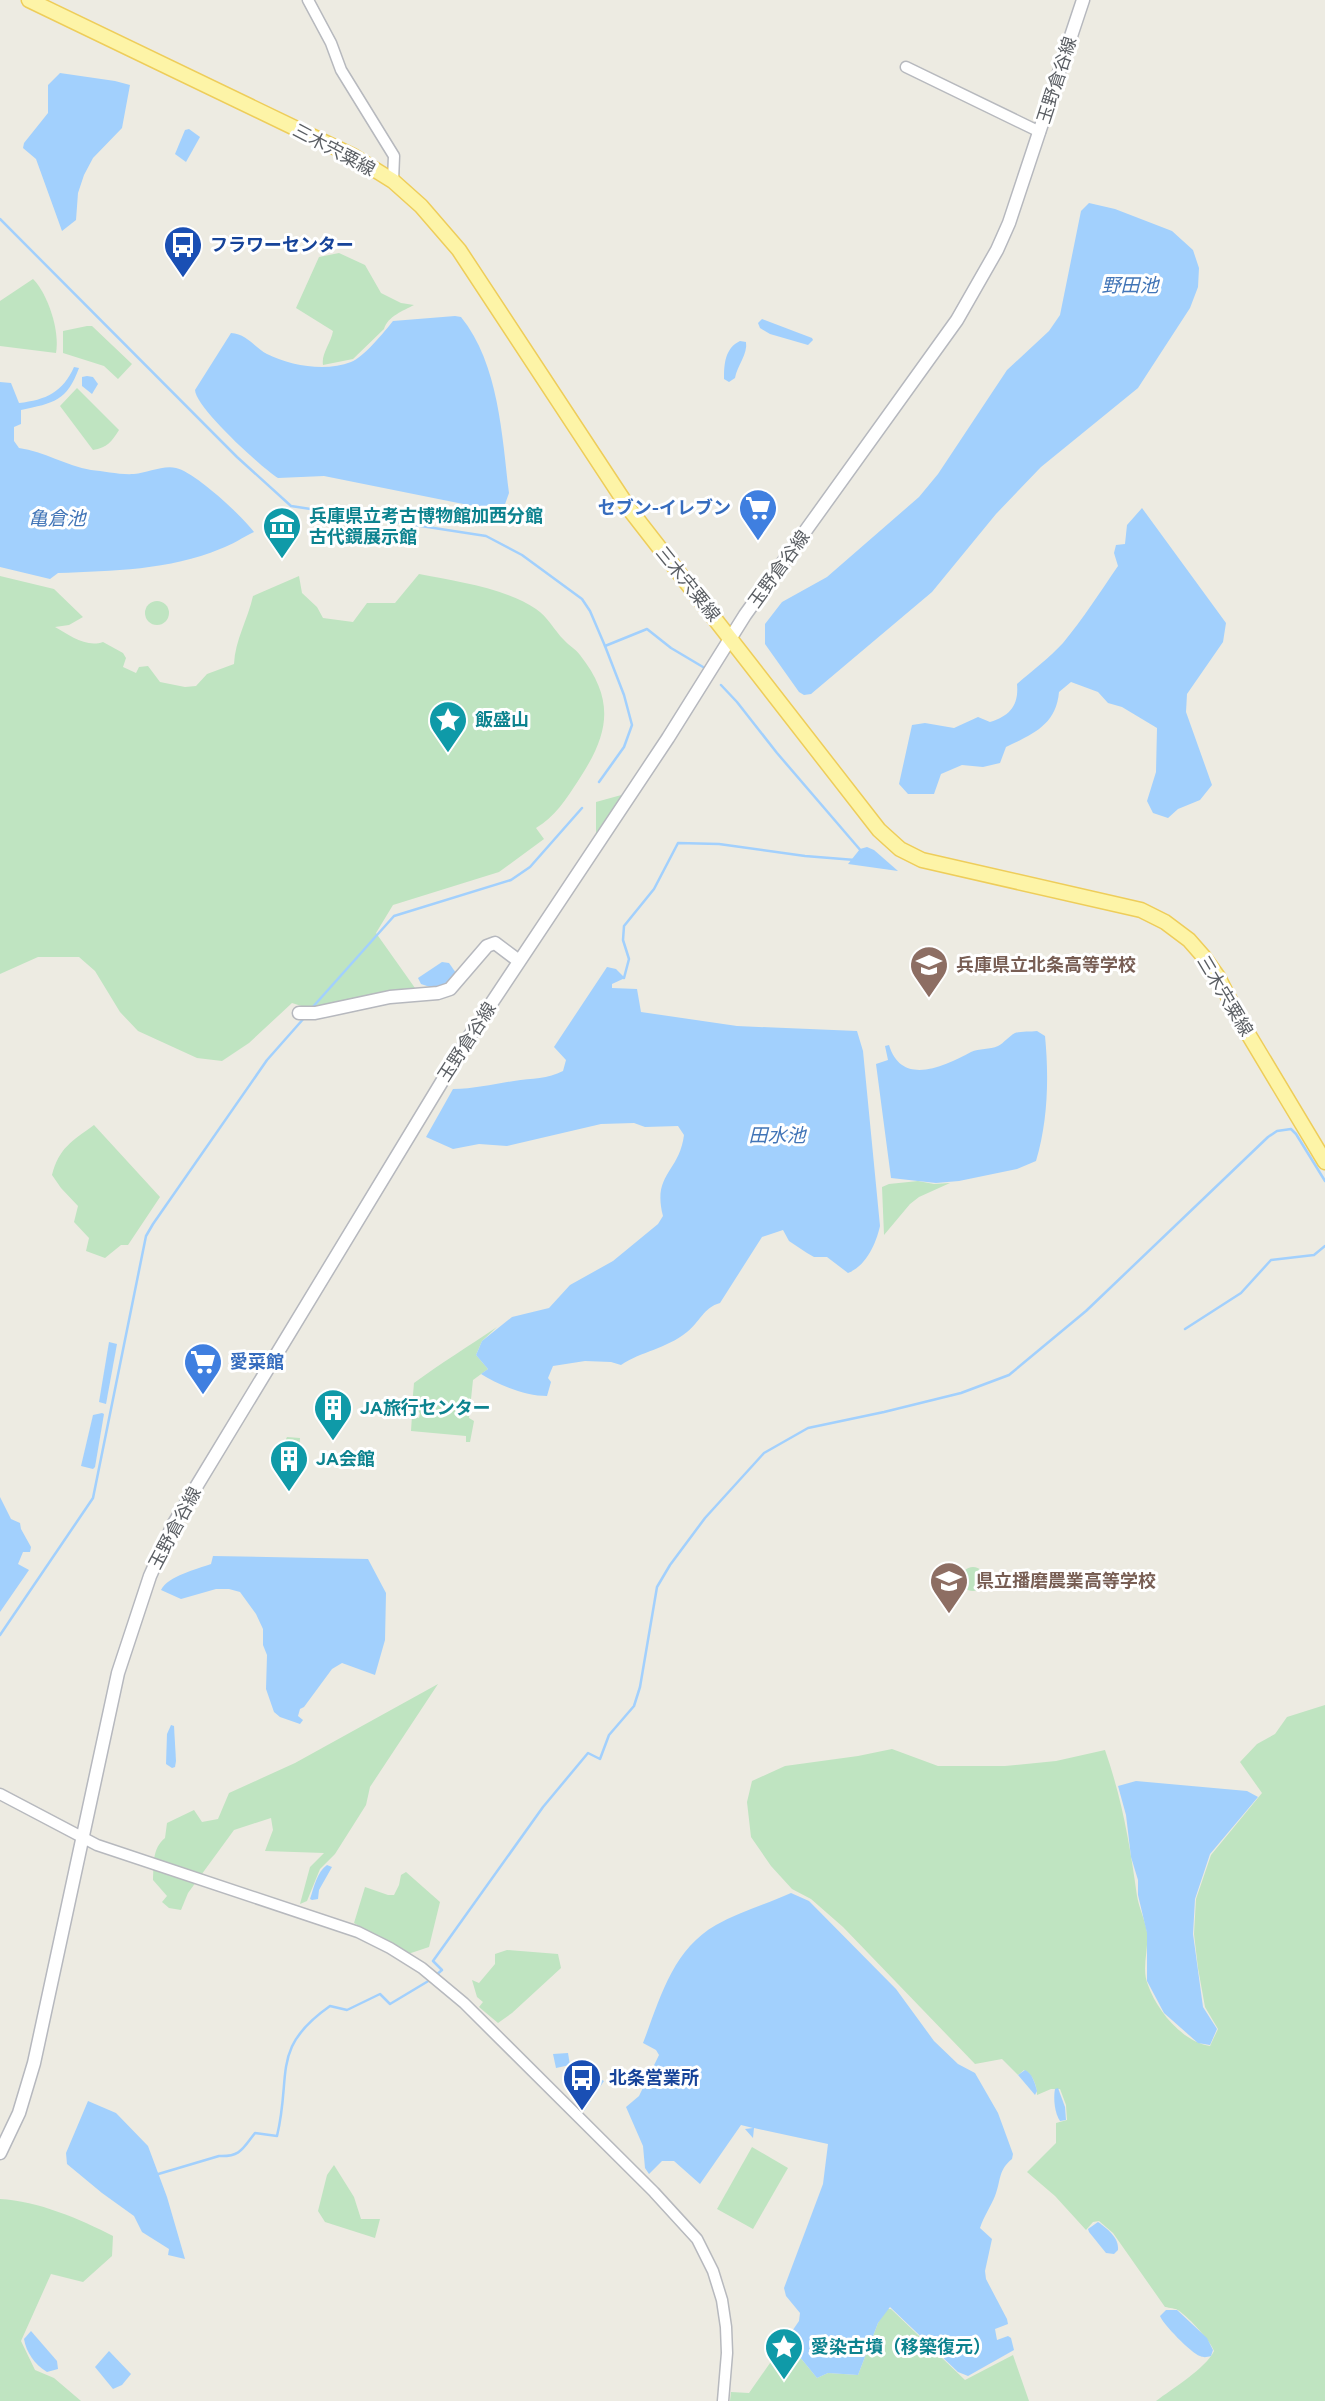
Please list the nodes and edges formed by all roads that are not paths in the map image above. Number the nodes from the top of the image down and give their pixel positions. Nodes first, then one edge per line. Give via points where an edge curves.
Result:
1 (29, 0) edge
2 (308, 0) edge
3 (1083, 0) edge
4 (906, 67) dead end
5 (1040, 132) junction
6 (393, 181) junction
7 (732, 638) junction
8 (515, 958) dead end
9 (299, 1013) dead end
10 (1325, 1162) edge
11 (0, 1794) edge
12 (83, 1837) junction
13 (0, 2153) edge
14 (723, 2401) edge

1 - 6 main road, 三木宍粟線 via 353,156
2 - 6 street via 341,70 394,156
3 - 5 main road, 玉野倉谷線
4 - 5 street
5 - 7 main road, 玉野倉谷線 via 998,250 957,320
6 - 7 main road, 三木宍粟線 via 459,250 629,510
7 - 10 main road, 三木宍粟線 via 849,793 900,849 956,869 1141,910 1189,940 1218,977
7 - 12 main road, 玉野倉谷線 via 469,1037 173,1525 124,1652
8 - 9 main road via 495,943 487,946 450,989
11 - 12 street
12 - 13 main road, 玉野倉谷線 via 34,2063 19,2113
12 - 14 street via 133,1858 358,1932 443,1984 696,2239 713,2271 726,2327

